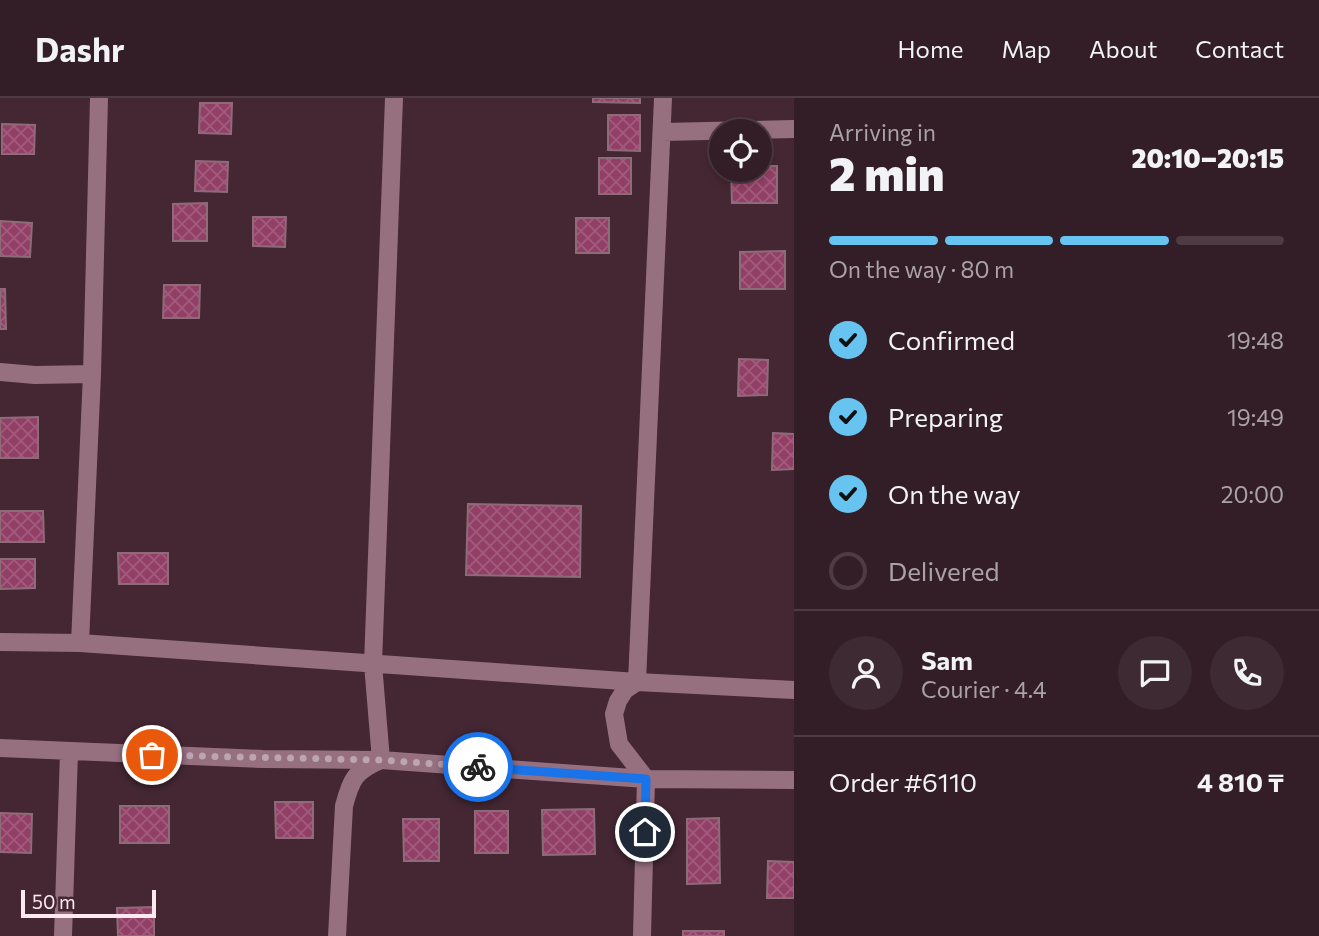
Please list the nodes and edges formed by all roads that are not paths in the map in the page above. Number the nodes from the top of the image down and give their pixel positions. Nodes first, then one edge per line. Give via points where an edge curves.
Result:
1 (99, 98) edge
2 (394, 98) edge
3 (663, 98) edge
4 (794, 129) edge
5 (662, 132) junction
6 (0, 372) edge
7 (92, 374) junction
8 (0, 642) edge
9 (80, 643) junction
10 (373, 664) junction
11 (637, 682) junction
12 (794, 690) edge
13 (0, 748) edge
14 (69, 752) junction
15 (381, 760) junction
16 (646, 779) junction
17 (794, 780) edge
18 (63, 936) edge
19 (337, 936) edge
20 (642, 936) edge

1 - 7 street
2 - 10 street
3 - 5 street
4 - 5 street
5 - 11 street
6 - 7 street
7 - 9 street
8 - 9 street
9 - 10 street
10 - 11 street
10 - 15 street
11 - 12 street
11 - 16 street via 625,690 614,714 619,744
13 - 14 street
14 - 15 street
14 - 18 street
15 - 16 street
15 - 19 street via 354,776 346,799
16 - 17 street
16 - 20 street

